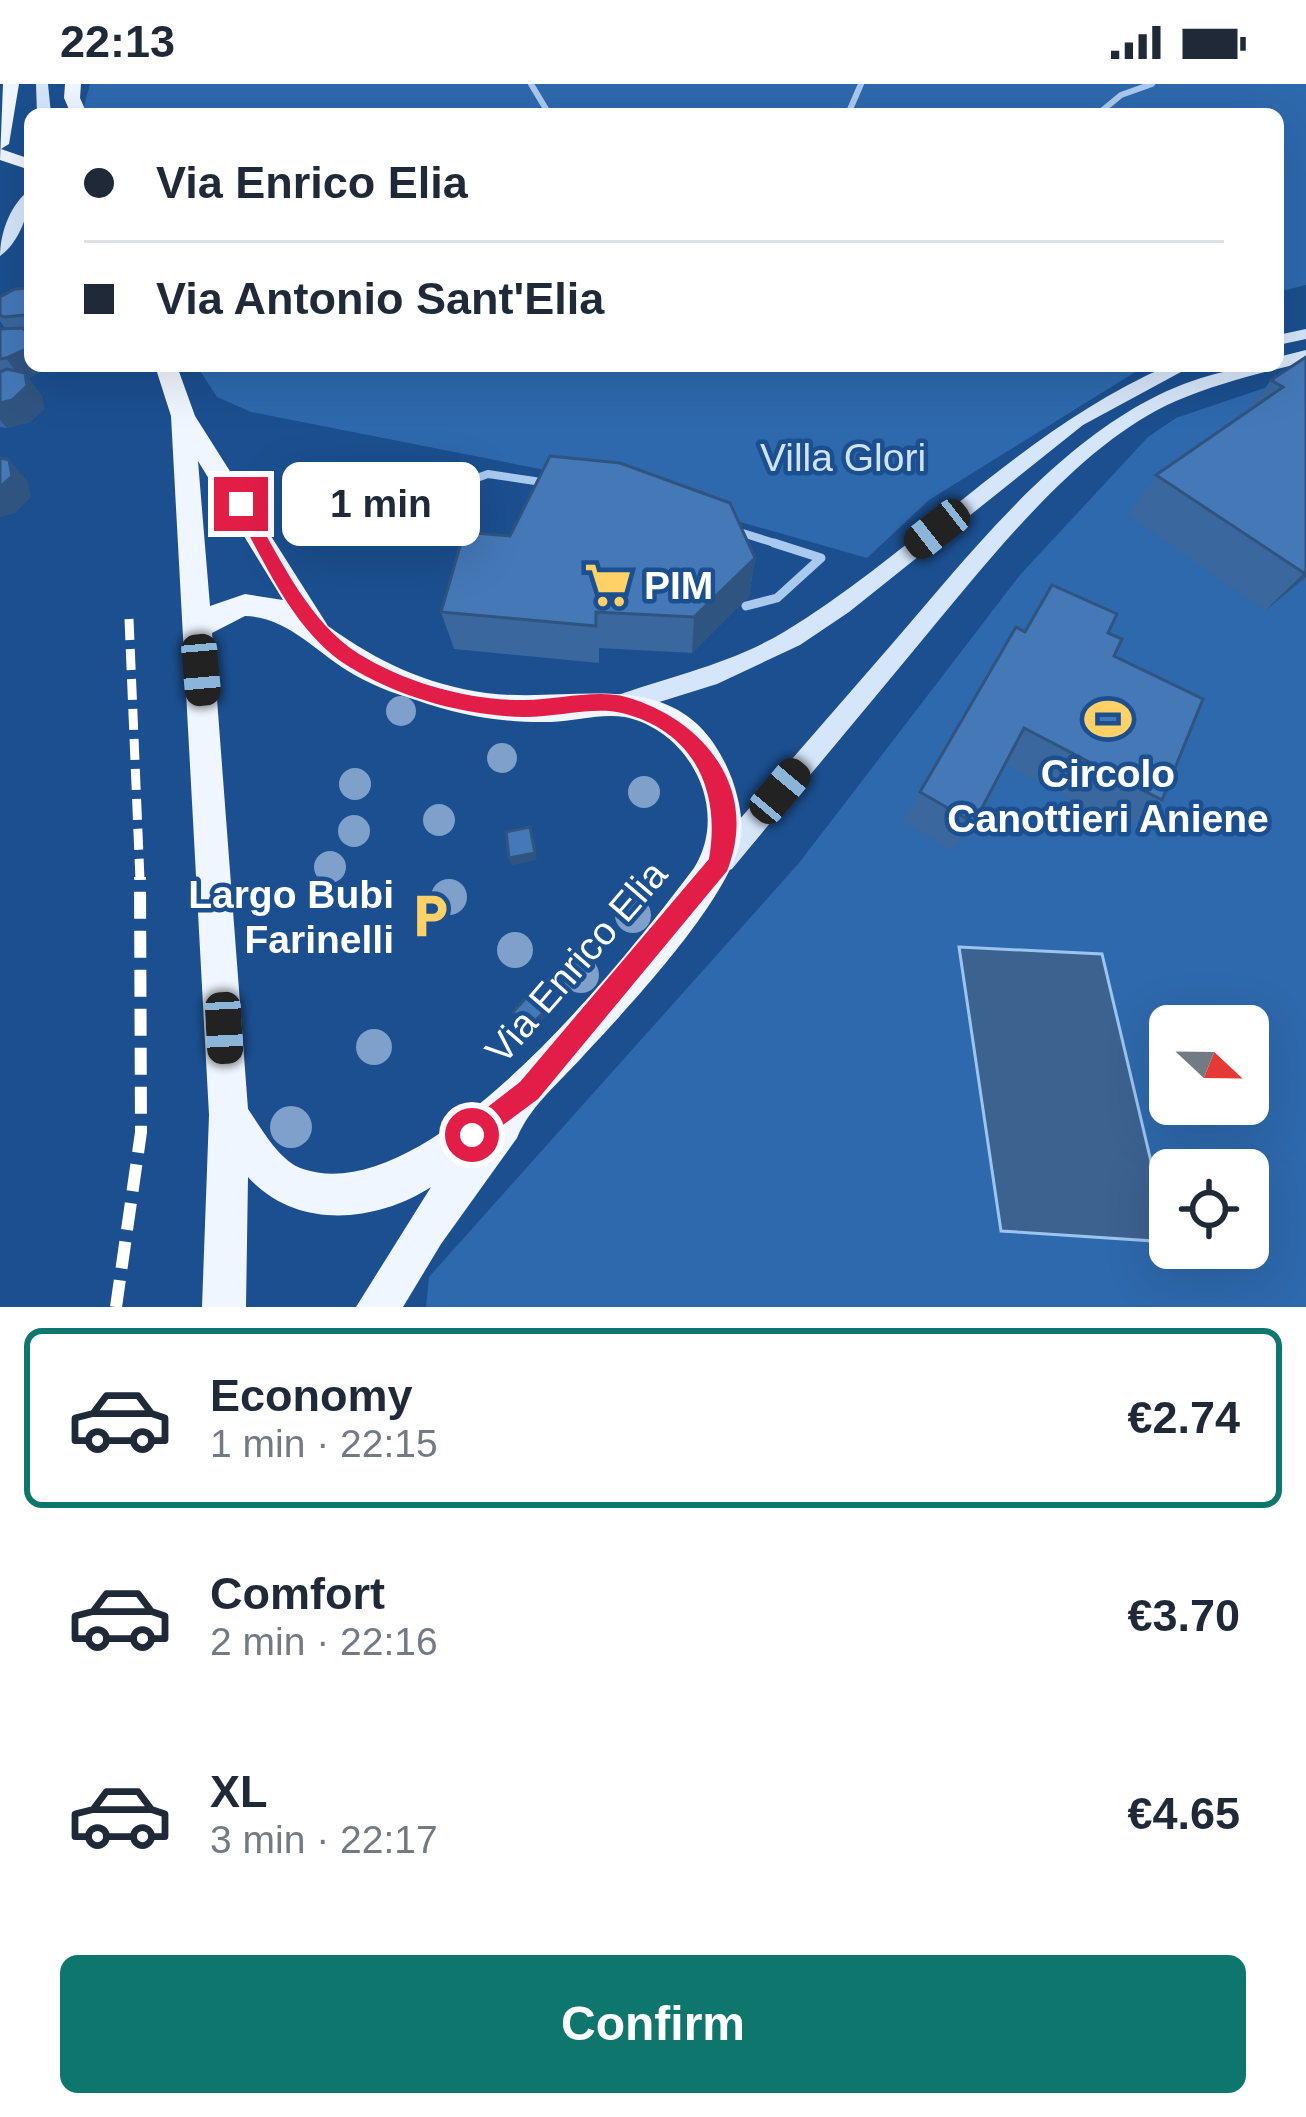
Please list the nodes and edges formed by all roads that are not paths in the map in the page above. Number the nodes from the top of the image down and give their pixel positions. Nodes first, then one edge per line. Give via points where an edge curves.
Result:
1 (11, 84) edge
2 (1152, 84) edge
3 (1105, 108) edge
4 (0, 144) edge
5 (24, 205) edge
6 (0, 251) edge
7 (168, 372) edge
8 (1170, 372) edge
9 (1245, 372) edge
10 (182, 416) junction
11 (554, 483) edge
12 (454, 486) dead end
13 (714, 525) edge
14 (746, 607) edge
15 (198, 627) junction
16 (314, 628) junction
17 (621, 704) junction
18 (719, 863) junction
19 (529, 1090) junction
20 (229, 1115) junction
21 (224, 1307) edge
22 (378, 1307) edge

1 - 4 main road
2 - 3 street
5 - 6 main road
7 - 10 main road
8 - 17 main road via 1063,432 790,639 720,674
9 - 18 main road, Via Enrico Elia via 1180,392 1129,420 1052,482
10 - 15 main road
10 - 16 main road
11 - 12 lane via 488,474
13 - 14 lane via 820,559 777,598
15 - 16 main road via 250,602
15 - 20 main road
16 - 17 main road via 377,673 454,700 532,709
17 - 18 main road via 682,731 702,751 724,807
18 - 19 main road, Via Enrico Elia
19 - 20 main road, Via Enrico Elia via 428,1168 332,1198 278,1178
19 - 22 main road
20 - 21 main road

